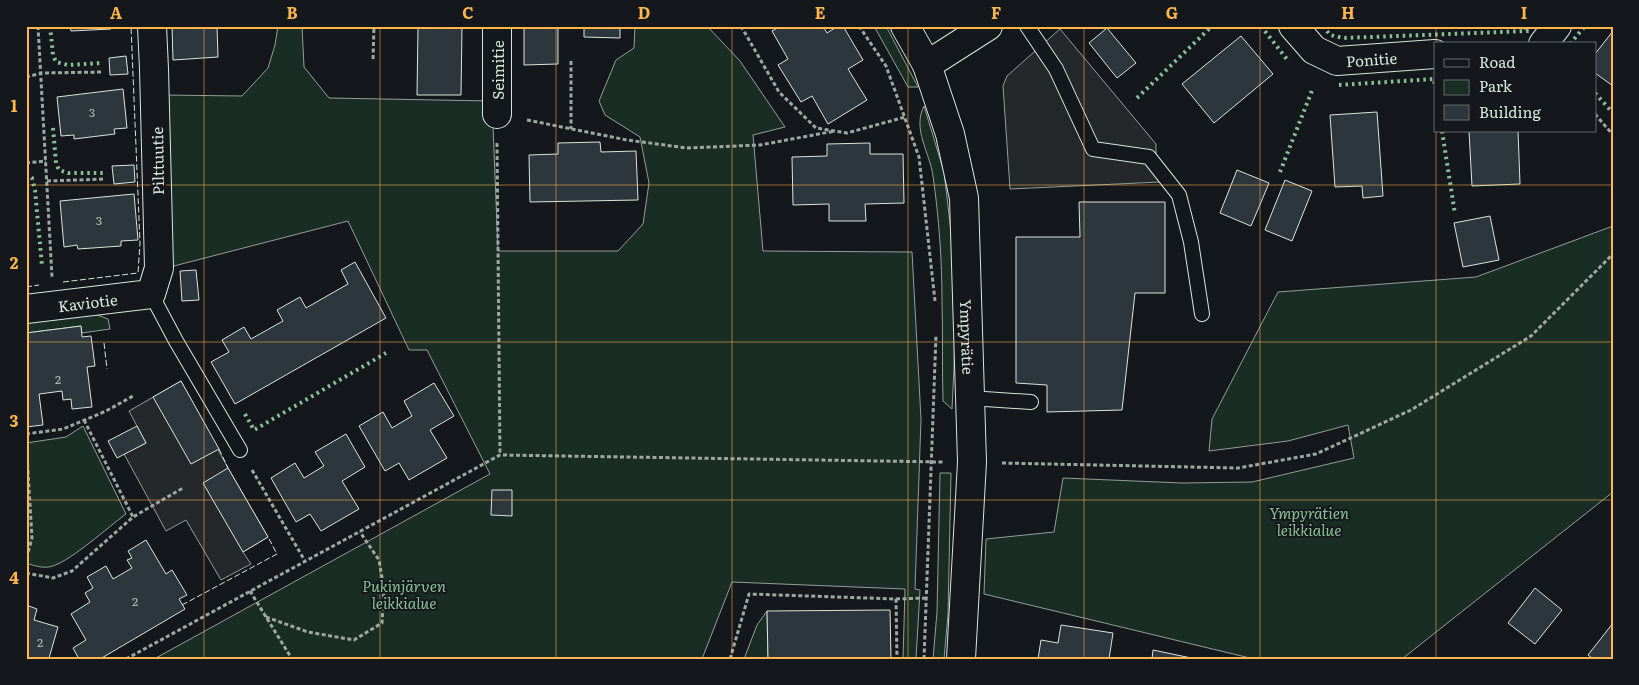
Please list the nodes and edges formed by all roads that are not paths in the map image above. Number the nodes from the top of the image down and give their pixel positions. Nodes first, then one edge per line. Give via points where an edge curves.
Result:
1 (152, 26) edge
2 (497, 26) edge
3 (905, 26) edge
4 (988, 26) edge
5 (1027, 26) edge
6 (1293, 26) edge
7 (1557, 26) edge
8 (1544, 42) edge
9 (1434, 54) edge
10 (926, 65) junction
11 (497, 114) road end
12 (151, 294) junction
13 (26, 309) edge
14 (1202, 314) dead end
15 (970, 398) junction
16 (1032, 402) dead end
17 (240, 450) road end
18 (961, 659) edge

1 - 12 street, Pilttuutie via 159,268
2 - 11 street, Seimitie
3 - 10 street, Ympyrätie
4 - 10 street
5 - 14 lane via 1056,69 1093,149 1149,157 1179,195 1191,242
6 - 9 street, Ponitie via 1314,50 1337,61
7 - 8 street
10 - 15 street, Ympyrätie via 950,134 964,198
12 - 13 street, Kaviotie
12 - 17 lane
15 - 16 lane
15 - 18 street, Ympyrätie via 972,462

